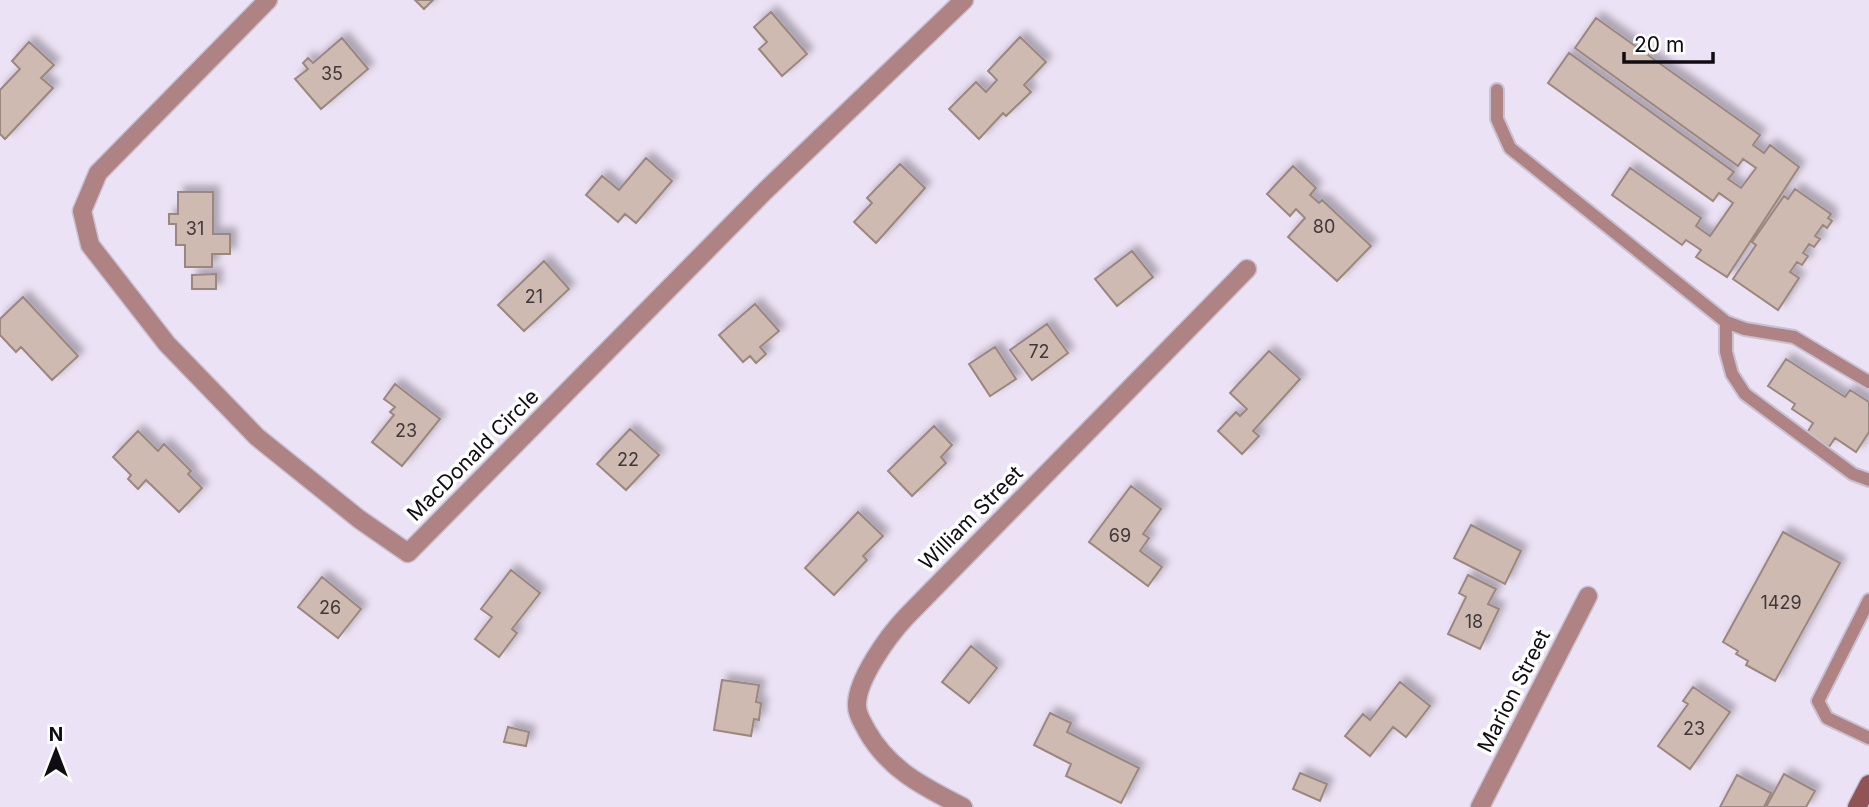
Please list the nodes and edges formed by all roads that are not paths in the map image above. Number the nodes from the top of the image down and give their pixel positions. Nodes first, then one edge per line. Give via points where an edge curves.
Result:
1 (268, 0) edge
2 (964, 0) edge
3 (1497, 90) dead end
4 (1247, 269) dead end
5 (1726, 322) junction
6 (1869, 382) edge
7 (1869, 480) edge
8 (1588, 596) dead end
9 (1869, 600) edge
10 (1869, 738) edge
11 (1869, 784) edge
12 (962, 807) edge
13 (1480, 807) edge
14 (1857, 807) edge

1 - 2 street, MacDonald Circle via 98,173 82,211 90,245 167,344 257,437 408,552 765,191
3 - 5 lane via 1497,119 1510,148
4 - 12 street, William Street via 906,617 872,663 857,705 875,745 915,782
5 - 6 lane via 1794,337
5 - 7 lane via 1726,352 1732,374 1745,394 1853,474
8 - 13 street, Marion Street
9 - 10 lane via 1818,701 1828,718
11 - 14 main road

